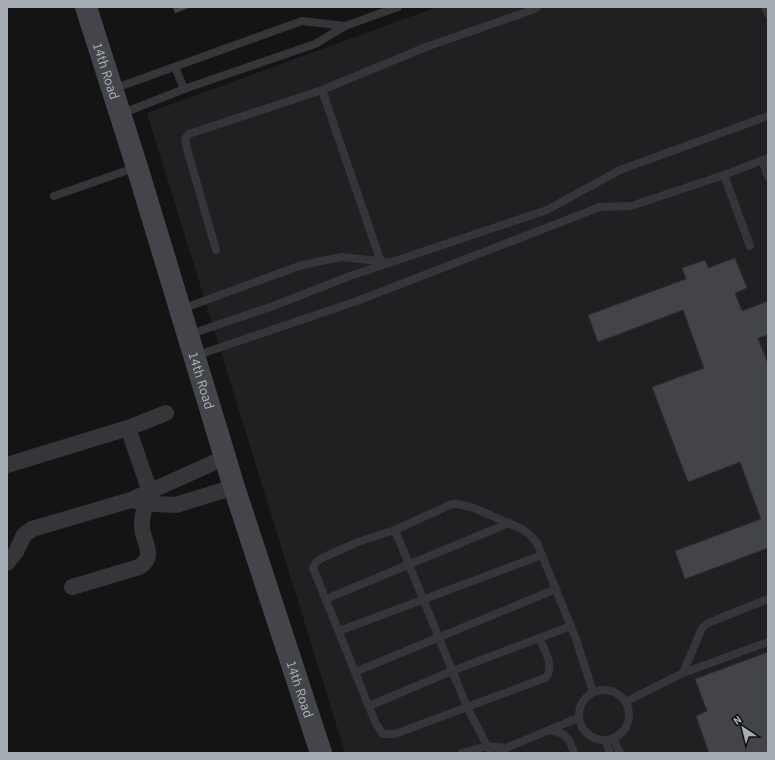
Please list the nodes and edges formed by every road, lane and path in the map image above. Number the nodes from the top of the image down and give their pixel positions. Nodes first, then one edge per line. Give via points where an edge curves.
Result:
1 (86, 7) edge
2 (398, 7) edge
3 (537, 7) edge
4 (765, 7) edge
5 (768, 14) edge
6 (345, 26) junction
7 (176, 67) junction
8 (113, 89) junction
9 (184, 89) junction
10 (322, 90) junction
11 (121, 115) junction
12 (768, 116) edge
13 (765, 159) edge
14 (137, 167) junction
15 (724, 175) junction
16 (768, 176) edge
17 (54, 196) dead end
18 (750, 246) dead end
19 (216, 250) dead end
20 (382, 264) junction
21 (181, 309) junction
22 (188, 334) junction
23 (194, 356) junction
24 (166, 413) dead end
25 (128, 428) junction
26 (226, 457) junction
27 (7, 465) edge
28 (234, 487) junction
29 (142, 498) junction
30 (509, 523) junction
31 (395, 530) junction
32 (542, 555) junction
33 (7, 564) edge
34 (409, 565) junction
35 (72, 587) dead end
36 (556, 589) junction
37 (326, 599) junction
38 (768, 599) edge
39 (423, 600) junction
40 (571, 626) junction
41 (339, 631) junction
42 (438, 636) junction
43 (539, 638) junction
44 (768, 642) edge
45 (452, 671) junction
46 (355, 672) junction
47 (683, 673) junction
48 (593, 692) junction
49 (625, 702) junction
50 (369, 706) junction
51 (466, 708) junction
52 (578, 718) junction
53 (549, 730) junction
54 (613, 738) junction
55 (605, 740) junction
56 (489, 749) edge
57 (503, 751) edge
58 (321, 753) edge
59 (462, 753) edge
60 (574, 753) edge
61 (610, 753) edge
62 (620, 753) edge

1 - 8 street, 14th Road
2 - 6 lane
3 - 10 lane via 426,47
4 - 5 lane
6 - 7 lane via 302,21
6 - 9 lane via 315,44
7 - 8 lane
7 - 9 lane
8 - 11 street, 14th Road
9 - 11 lane
10 - 19 lane via 194,131 186,137 185,142
10 - 20 lane
11 - 14 street, 14th Road
12 - 20 lane via 620,170 546,210
13 - 15 lane
13 - 16 lane
14 - 17 lane
14 - 21 street, 14th Road
15 - 18 lane
15 - 23 lane via 631,206 600,207 357,301
20 - 21 lane via 342,258 321,261 299,266
20 - 22 lane via 273,306
21 - 22 street, 14th Road
22 - 23 street, 14th Road
23 - 26 street, 14th Road
24 - 25 street
25 - 27 street
25 - 29 street
26 - 28 street, 14th Road
26 - 29 street
28 - 29 street via 176,505 159,504
28 - 58 street, 14th Road
29 - 33 street via 32,529 24,535
29 - 35 street via 142,527 149,555 146,563
30 - 31 lane via 458,504 446,506
30 - 32 lane via 534,538
30 - 34 lane
31 - 34 lane
31 - 37 lane via 358,542 316,562 313,568
32 - 36 lane
32 - 39 lane
34 - 37 lane
34 - 39 lane
36 - 40 lane
36 - 42 lane
37 - 41 lane
38 - 47 lane via 708,623 702,628
39 - 41 lane
39 - 42 lane
40 - 43 lane
40 - 48 lane
41 - 46 lane
42 - 45 lane
42 - 46 lane
43 - 45 lane
43 - 51 lane via 550,666 549,674
44 - 47 lane
45 - 50 lane
45 - 51 lane
46 - 50 lane
47 - 49 lane
48 - 49 lane via 614,692
48 - 52 lane via 582,703
49 - 54 lane via 629,718 625,728
50 - 51 lane via 378,729 389,735
51 - 56 lane
52 - 53 lane
52 - 55 lane via 589,736
53 - 57 lane
53 - 60 lane via 564,735
54 - 55 lane
54 - 62 lane
55 - 61 lane
56 - 57 lane
56 - 59 lane

